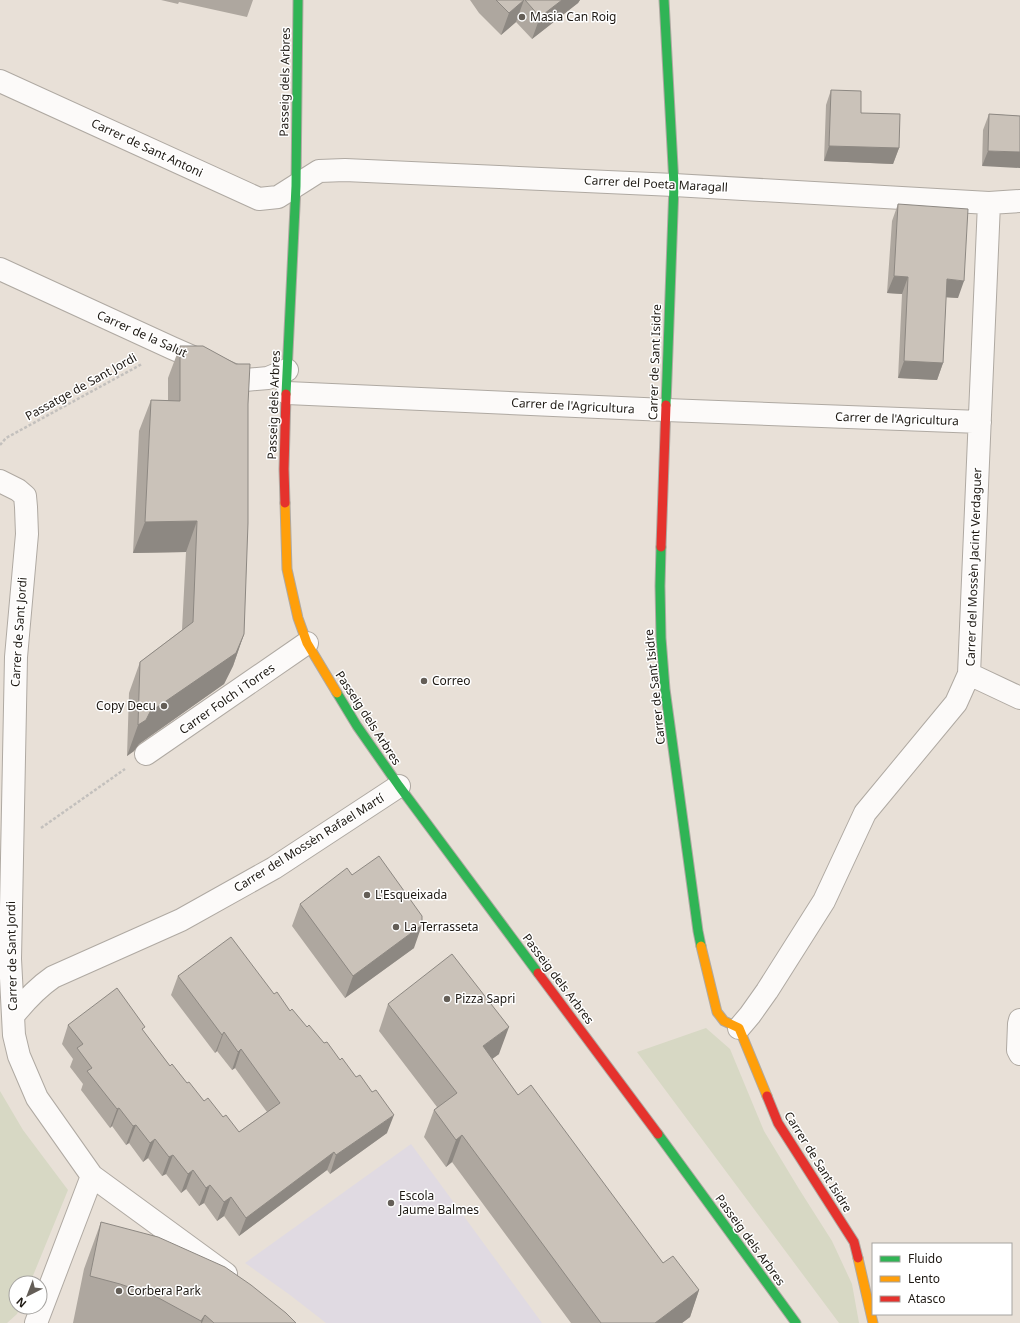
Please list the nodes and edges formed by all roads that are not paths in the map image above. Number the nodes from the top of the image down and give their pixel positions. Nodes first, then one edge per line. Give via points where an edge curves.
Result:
1 (298, 0) edge
2 (664, 0) edge
3 (0, 81) edge
4 (674, 185) junction
5 (296, 186) junction
6 (1020, 201) edge
7 (989, 203) junction
8 (0, 269) edge
9 (286, 370) junction
10 (287, 394) junction
11 (666, 410) junction
12 (980, 422) junction
13 (0, 481) edge
14 (307, 643) junction
15 (969, 674) junction
16 (1020, 698) edge
17 (146, 754) road end
18 (399, 786) junction
19 (13, 1016) junction
20 (1020, 1020) edge
21 (739, 1028) junction
22 (1020, 1054) edge
23 (92, 1176) junction
24 (240, 1285) edge
25 (36, 1323) edge
26 (796, 1323) edge
27 (873, 1323) edge

1 - 5 street, Passeig dels Arbres
2 - 4 street, Carrer de Sant Isidre
3 - 5 street, Carrer de Sant Antoni via 259,199 278,196
4 - 5 street, Carrer del Poeta Maragall via 345,170 319,171
4 - 7 street, Carrer del Poeta Maragall
4 - 11 street, Carrer de Sant Isidre
5 - 9 street, Passeig dels Arbres
6 - 7 street, Carrer del Poeta Maragall
7 - 12 street, Carrer del Mossèn Jacint Verdaguer
8 - 9 street, Carrer de la Salut via 245,380 268,378
9 - 10 street, Passeig dels Arbres
10 - 11 street, Carrer de l'Agricultura
10 - 14 street, Passeig dels Arbres via 284,470 287,569 298,618
11 - 12 street, Carrer de l'Agricultura
11 - 21 street, Carrer de Sant Isidre via 660,586 665,689 698,931 718,1015 724,1022
12 - 15 street, Carrer del Mossèn Jacint Verdaguer
13 - 19 street, Carrer de Sant Jordi via 25,496 27,534 16,657 10,959
14 - 17 street, Carrer Folch i Torres
14 - 18 street, Passeig dels Arbres via 357,726
15 - 16 street
15 - 21 street, Carrer del Mossèn Jacint Verdaguer via 956,703 865,813 824,901 767,991
18 - 19 street, Carrer del Mossèn Rafael Martí via 274,868 181,920 53,977 38,988
18 - 26 street, Passeig dels Arbres
19 - 23 street, Carrer de Sant Jordi via 19,1056 37,1098
20 - 22 street
21 - 27 street, Carrer de Sant Isidre via 778,1123 854,1242
23 - 24 street, Carrer de Sant Jordi
23 - 25 street

